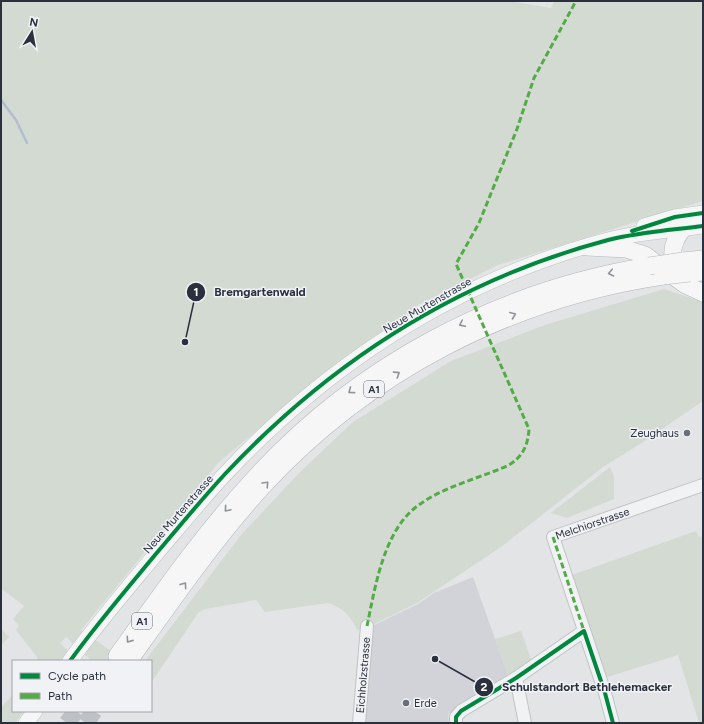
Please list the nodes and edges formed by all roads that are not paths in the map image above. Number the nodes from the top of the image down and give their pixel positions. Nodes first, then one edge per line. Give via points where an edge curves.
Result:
1 (703, 215) edge
2 (703, 226) edge
3 (682, 229) junction
4 (610, 240) junction
5 (587, 246) junction
6 (703, 260) edge
7 (692, 269) edge
8 (703, 293) edge
9 (703, 485) edge
10 (367, 626) dead end
11 (584, 631) junction
12 (123, 659) edge
13 (71, 660) edge
14 (516, 678) junction
15 (34, 712) edge
16 (456, 720) edge
17 (26, 723) edge
18 (359, 723) edge
19 (525, 723) edge
20 (613, 723) edge

1 - 3 highway
1 - 4 main road, Neue Murtenstrasse via 661,220
2 - 3 main road, Neue Murtenstrasse
3 - 4 main road, Neue Murtenstrasse
3 - 8 highway via 673,246 675,264 680,273
4 - 5 main road, Neue Murtenstrasse
5 - 8 highway via 626,249 645,254 684,284
5 - 13 main road, Neue Murtenstrasse via 515,270 452,299 390,336 315,391 260,439 212,488
6 - 7 highway, A1
12 -> 7 highway, A1, bridge via 253,497 305,445 367,394 435,352 507,317 585,292
7 -> 12 highway, A1, bridge via 649,266 582,280 503,306 429,340 353,389 296,436 244,489 187,559
9 - 11 street, Melchiorstrasse via 553,537
10 - 18 street, Eichholzstrasse
11 - 14 street
11 - 20 street, Melchiorstrasse
14 - 16 street via 463,709
14 - 19 street
15 - 17 main road

